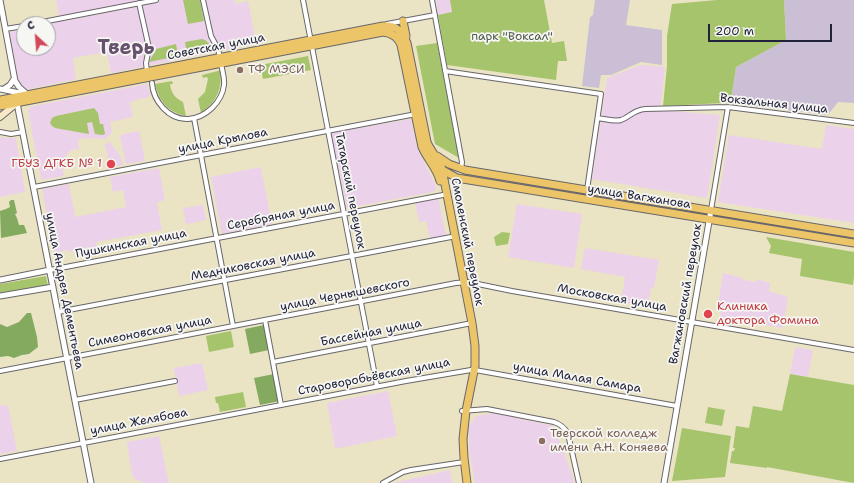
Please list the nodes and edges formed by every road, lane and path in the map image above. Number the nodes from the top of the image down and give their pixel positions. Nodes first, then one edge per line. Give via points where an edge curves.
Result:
1 (0, 0) edge
2 (156, 0) edge
3 (204, 0) edge
4 (303, 0) edge
5 (432, 0) edge
6 (139, 3) junction
7 (435, 15) junction
8 (56, 19) edge
9 (403, 21) junction
10 (16, 27) edge
11 (5, 29) junction
12 (383, 29) junction
13 (312, 43) junction
14 (408, 43) junction
15 (220, 60) junction
16 (445, 71) junction
17 (150, 77) junction
18 (14, 79) junction
19 (2, 89) edge
20 (28, 95) junction
21 (17, 103) junction
22 (1, 105) edge
23 (728, 107) junction
24 (415, 114) junction
25 (0, 117) edge
26 (194, 118) junction
27 (598, 118) junction
28 (854, 123) edge
29 (328, 131) junction
30 (0, 132) edge
31 (23, 132) junction
32 (201, 155) junction
33 (431, 155) junction
34 (463, 169) junction
35 (445, 174) junction
36 (457, 178) junction
37 (34, 187) junction
38 (443, 190) junction
39 (587, 190) junction
40 (711, 210) junction
41 (344, 214) junction
42 (709, 220) junction
43 (854, 234) edge
44 (451, 237) junction
45 (217, 238) junction
46 (854, 244) edge
47 (352, 256) junction
48 (50, 270) junction
49 (0, 280) edge
50 (225, 280) junction
51 (462, 283) junction
52 (53, 287) junction
53 (0, 296) edge
54 (361, 302) junction
55 (58, 312) junction
56 (265, 320) junction
57 (691, 322) junction
58 (470, 323) junction
59 (233, 326) junction
60 (369, 343) junction
61 (854, 350) edge
62 (67, 359) junction
63 (273, 362) junction
64 (473, 370) junction
65 (0, 372) edge
66 (175, 381) dead end
67 (377, 386) junction
68 (75, 400) junction
69 (281, 405) junction
70 (677, 406) junction
71 (464, 411) junction
72 (83, 443) junction
73 (0, 459) edge
74 (462, 463) junction
75 (91, 483) edge
76 (382, 483) edge
77 (463, 483) edge
78 (467, 483) edge
79 (580, 483) edge
80 (664, 483) edge

1 - 11 street
2 - 6 street
3 - 15 street via 211,36
4 - 13 street, Татарский переулок
5 - 7 street, Смоленский переулок
6 - 8 street
6 - 17 street via 149,48 146,63
7 - 9 street, Советская улица
7 - 16 street, Смоленский переулок
9 - 12 street, Советская улица
9 - 14 main road
10 - 11 street
11 - 18 street
12 - 13 main road, Советская улица
12 - 14 main road, Смоленский переулок via 390,26 397,29
12 - 24 main road, Смоленский переулок via 394,35 401,45
13 - 15 main road, Советская улица
13 - 29 street, Татарский переулок
14 - 33 main road, Смоленский переулок
15 - 17 main road, Советская улица via 212,65
15 - 17 main road, Советская улица via 160,69
15 - 26 street via 224,81 220,99 210,110
16 - 27 street via 601,94
16 - 34 street, Смоленский переулок
17 - 20 main road, Советская улица
17 - 21 main road, Советская улица
17 - 26 street via 155,96 165,110 179,118
18 - 19 street via 10,85
18 - 20 street
19 - 20 street
20 - 22 main road, Советская улица via 10,98
21 - 22 main road, Советская улица
21 - 25 main road
21 - 31 street, улица Андрея Дементьева
23 - 27 street, Вокзальная улица via 645,109 618,120
23 - 28 street, Вокзальная улица
23 - 40 street, Вагжановский переулок
24 - 29 street, улица Крылова
24 - 33 main road, Смоленский переулок via 422,147
26 - 32 street
27 - 39 street
29 - 32 street, улица Крылова
29 - 41 street, Татарский переулок
30 - 31 street
31 - 37 street, улица Андрея Дементьева
32 - 37 street, улица Крылова
32 - 45 street
33 - 34 main road, улица Вагжанова
33 - 35 main road, улица Вагжанова via 433,164
33 - 38 main road, Смоленский переулок
34 - 35 main road
34 - 39 main road, улица Вагжанова
35 - 36 main road, улица Вагжанова
35 - 38 main road, Смоленский переулок
36 - 38 main road via 449,181
36 - 42 main road, улица Вагжанова
37 - 48 street, улица Андрея Дементьева
38 - 41 street, Серебряная улица via 401,203
38 - 44 main road, Смоленский переулок
38 - 51 main road, Смоленский переулок
39 - 40 main road, улица Вагжанова
40 - 42 street, Вагжановский переулок
40 - 43 main road, улица Вагжанова
41 - 45 street, Серебряная улица
41 - 47 street, Татарский переулок
42 - 46 main road, улица Вагжанова
42 - 57 street, Вагжановский переулок
44 - 47 street, Медниковская улица
44 - 51 main road, Смоленский переулок
45 - 48 street, Пушкинская улица
45 - 50 street
47 - 50 street, Медниковская улица
47 - 54 street, Татарский переулок
48 - 49 street
48 - 52 street, улица Андрея Дементьева
50 - 55 street, Медниковская улица
50 - 59 street
51 - 54 street, улица Чернышевского
51 - 57 street, Московская улица
51 - 58 main road, Смоленский переулок
52 - 53 street
52 - 55 street, улица Андрея Дементьева
54 - 56 street, улица Чернышевского
54 - 60 street, Татарский переулок
55 - 62 street, улица Андрея Дементьева
56 - 59 street, улица Чернышевского
56 - 63 street
57 - 61 street, Московская улица
57 - 70 street, Вагжановский переулок
58 - 60 street, Бассейная улица
58 - 64 main road, Смоленский переулок
59 - 62 street, Симеоновская улица
60 - 63 street, Бассейная улица
60 - 67 street, Татарский переулок
62 - 65 street, Симеоновская улица
62 - 68 street, улица Андрея Дементьева
63 - 69 street
64 - 67 street, Староворобьёвская улица
64 - 70 street, улица Малая Самара
64 - 71 main road, Смоленский переулок
66 - 68 street
67 - 69 street, Староворобьёвская улица
68 - 72 street, улица Андрея Дементьева
69 - 72 street, улица Желябова
70 - 80 street, Вагжановский переулок
71 - 74 main road, Смоленский переулок via 459,436
71 - 79 street via 487,409 561,425 568,436
72 - 73 street, улица Желябова
72 - 75 street, улица Андрея Дементьева
74 - 76 street via 402,472
74 - 77 main road, Смоленский переулок
74 - 78 main road, Смоленский переулок

